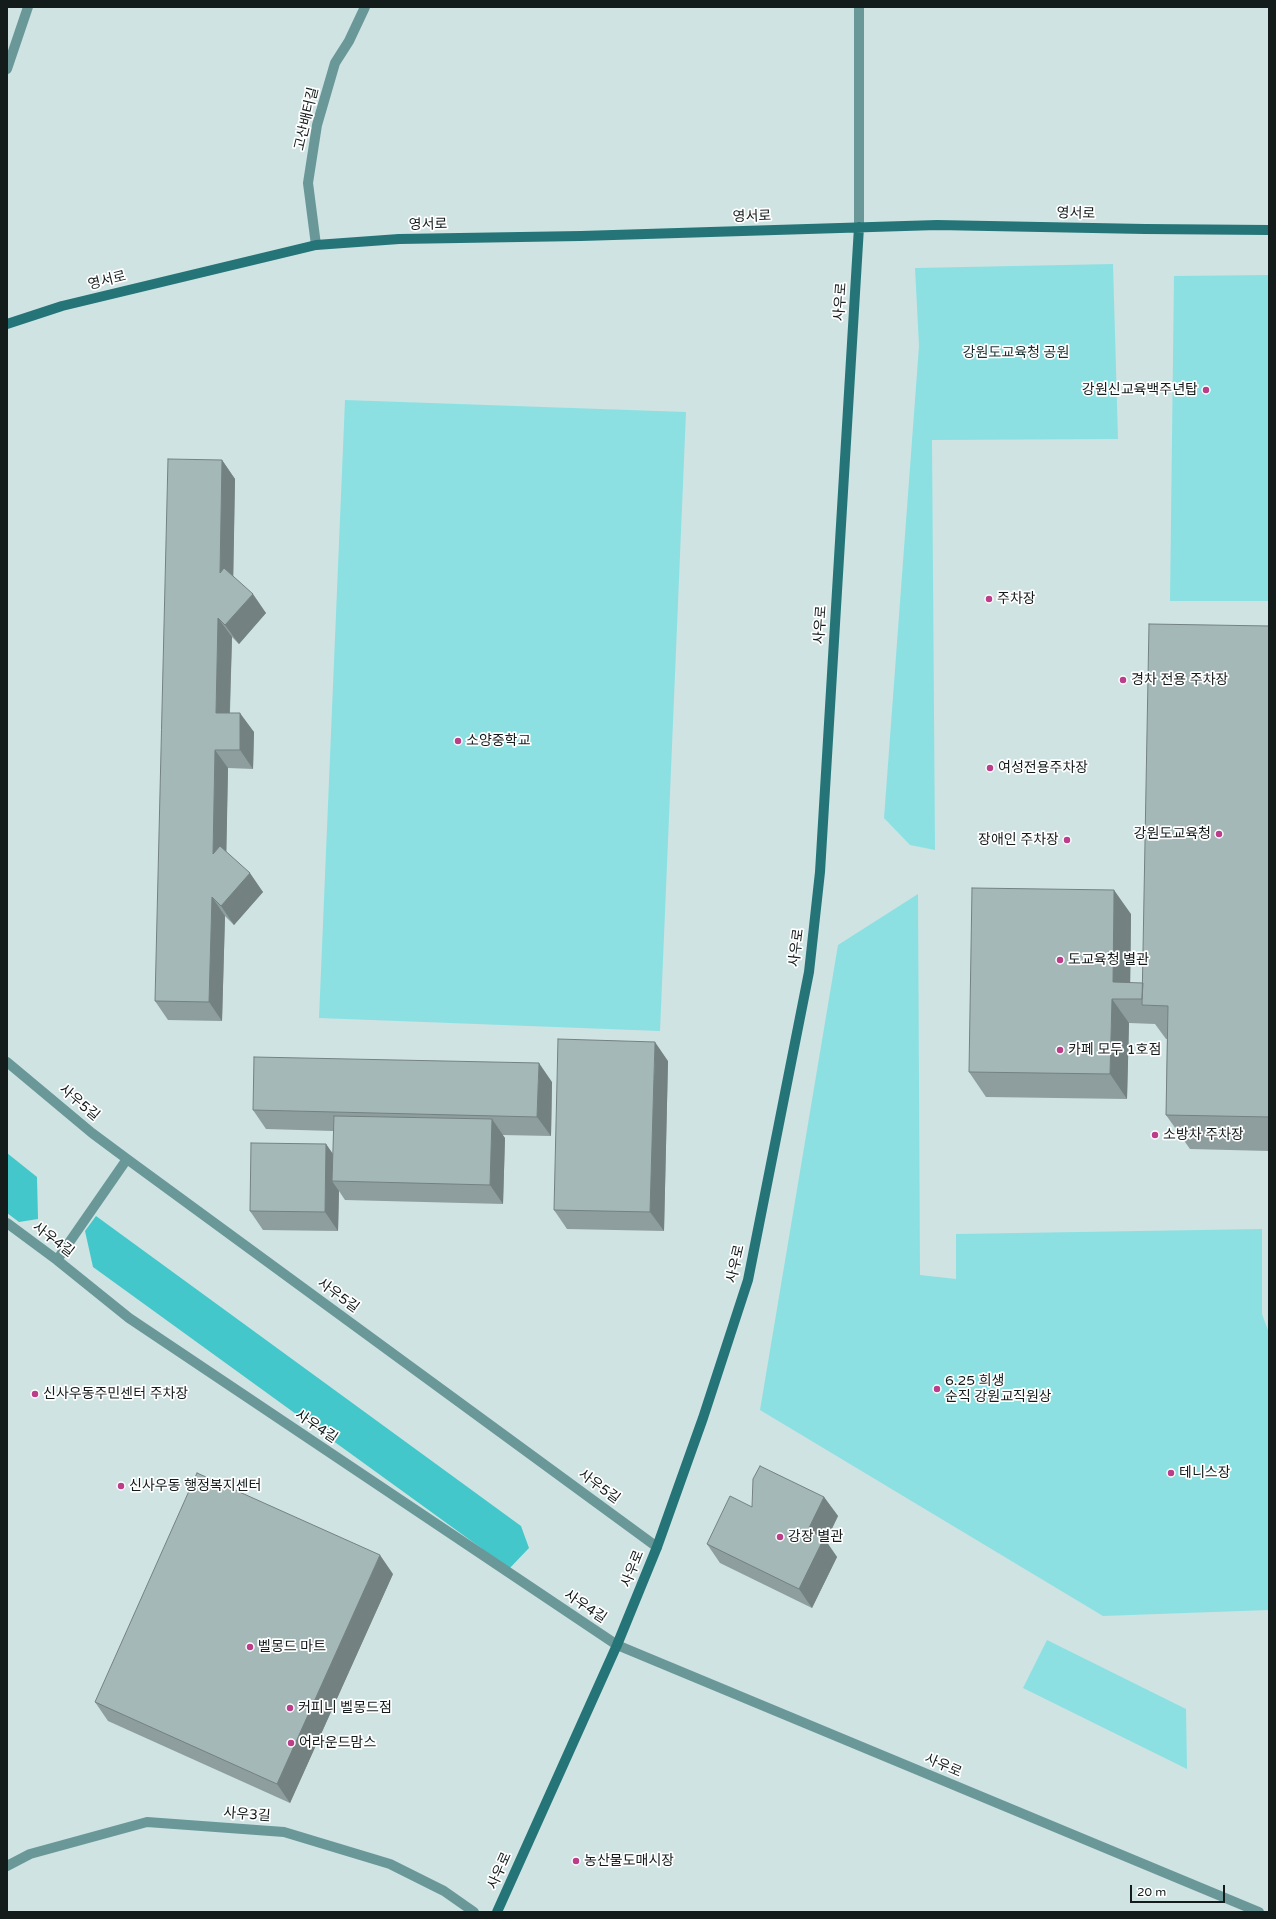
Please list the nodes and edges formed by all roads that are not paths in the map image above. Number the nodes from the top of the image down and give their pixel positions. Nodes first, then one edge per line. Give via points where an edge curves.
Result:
1 (28, 7) edge
2 (365, 7) edge
3 (859, 7) edge
4 (7, 69) edge
5 (859, 226) junction
6 (1269, 230) edge
7 (316, 245) junction
8 (7, 324) edge
9 (7, 1062) edge
10 (126, 1159) junction
11 (7, 1223) edge
12 (57, 1260) junction
13 (657, 1547) junction
14 (617, 1645) junction
15 (7, 1866) edge
16 (474, 1912) edge
17 (497, 1912) edge
18 (1259, 1912) edge

1 - 4 street
2 - 7 street, 고산배터길 via 335,63 317,125 308,183
3 - 5 street
5 - 6 street, 영서로
5 - 7 street, 영서로 via 653,234 399,239
5 - 13 street, 사우로 via 820,872 809,972 748,1280
7 - 8 street, 영서로 via 62,306
9 - 10 street, 사우5길
10 - 12 street
10 - 13 street, 사우5길
11 - 12 street, 사우4길
12 - 14 street, 사우4길 via 129,1318
13 - 14 street, 사우로
14 - 17 street, 사우로
14 - 18 street, 사우로
15 - 16 street, 사우3길 via 30,1854 147,1822 284,1832 390,1864 444,1892

